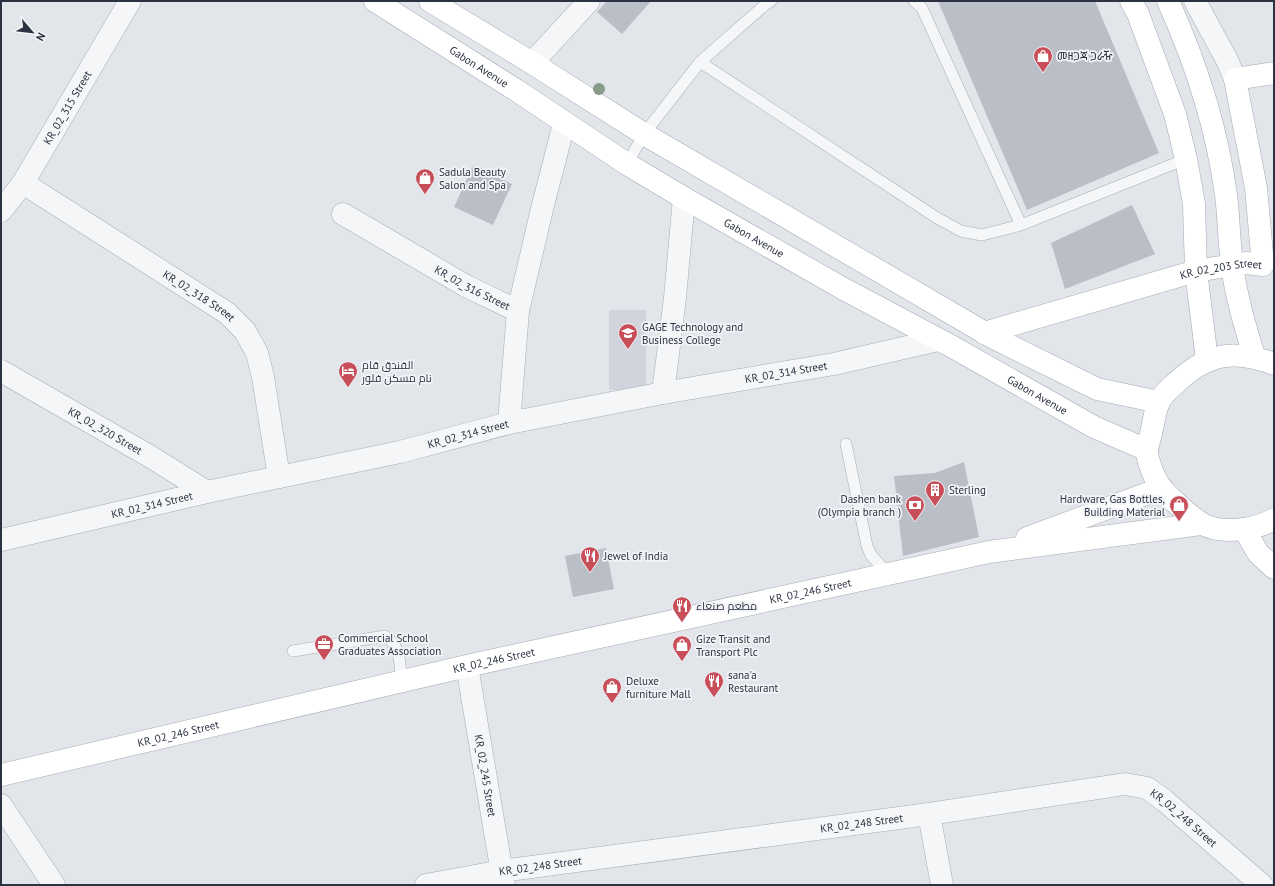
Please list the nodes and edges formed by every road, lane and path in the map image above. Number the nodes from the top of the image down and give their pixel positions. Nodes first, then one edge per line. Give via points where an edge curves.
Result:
1 (130, 1) edge
2 (375, 1) edge
3 (430, 1) edge
4 (589, 1) edge
5 (771, 1) edge
6 (914, 1) edge
7 (1131, 1) edge
8 (1168, 1) edge
9 (1195, 1) edge
10 (700, 62) junction
11 (532, 63) junction
12 (1274, 73) edge
13 (1235, 78) junction
14 (564, 124) junction
15 (644, 134) junction
16 (1186, 159) junction
17 (627, 164) junction
18 (22, 183) junction
19 (684, 198) junction
20 (1, 211) edge
21 (343, 214) dead end
22 (1021, 225) junction
23 (1269, 264) edge
24 (1232, 265) junction
25 (1196, 271) junction
26 (518, 311) junction
27 (984, 333) junction
28 (938, 340) junction
29 (1254, 356) junction
30 (1207, 360) junction
31 (1274, 364) edge
32 (1, 371) edge
33 (663, 393) junction
34 (1159, 402) junction
35 (509, 423) junction
36 (846, 444) dead end
37 (1147, 450) junction
38 (279, 477) junction
39 (1162, 488) junction
40 (207, 492) junction
41 (1274, 519) edge
42 (1201, 524) junction
43 (1244, 529) junction
44 (1, 540) edge
45 (989, 552) junction
46 (1274, 568) edge
47 (888, 574) junction
48 (293, 652) dead end
49 (467, 666) junction
50 (402, 682) junction
51 (1, 775) edge
52 (1, 805) edge
53 (929, 814) junction
54 (503, 878) edge
55 (54, 885) edge
56 (426, 885) edge
57 (942, 885) edge
58 (1262, 885) edge

1 - 18 street, KR_02_315 Street
2 - 14 main road, Gabon Avenue via 516,90
3 - 11 main road
4 - 11 street
5 - 10 lane
6 - 22 lane via 922,8
7 - 16 main road via 1175,114
8 - 24 main road via 1190,51 1210,114 1226,195
9 - 13 street
10 - 15 lane
10 - 22 lane via 937,218 961,231 982,235
11 - 15 main road
12 - 13 main road
13 - 23 main road, KR_02_203 Street
14 - 17 main road, Gabon Avenue
14 - 26 street, KR_02_316 Street
15 - 17 lane
15 - 27 main road
16 - 22 lane
16 - 25 main road via 1194,204
17 - 19 main road, Gabon Avenue
18 - 20 street, KR_02_315 Street
18 - 38 street, KR_02_318 Street via 227,313 245,331 257,353 263,377
19 - 28 main road, Gabon Avenue
19 - 33 street
21 - 26 street, KR_02_316 Street via 466,286
23 - 24 main road, KR_02_203 Street
24 - 25 main road, KR_02_203 Street
24 - 29 main road via 1239,305
25 - 27 main road, KR_02_203 Street
25 - 30 main road
26 - 35 street
27 - 34 main road via 1097,389
28 - 33 street, KR_02_314 Street via 834,364
28 - 37 main road, Gabon Avenue via 1094,428
29 - 30 main road via 1224,356
29 - 31 main road
30 - 34 main road via 1189,370
32 - 40 street, KR_02_320 Street
33 - 35 street, KR_02_314 Street
34 - 37 main road
35 - 38 street, KR_02_314 Street via 400,452
36 - 47 lane via 867,546 871,555
37 - 39 main road via 1151,467
38 - 40 street, KR_02_314 Street
39 - 42 main road
39 - 45 main road, KR_02_246 Street
40 - 44 street, KR_02_314 Street
41 - 43 main road
42 - 43 main road via 1223,530
42 - 45 main road, KR_02_246 Street
43 - 46 main road via 1258,553
45 - 47 main road, KR_02_246 Street
47 - 49 main road, KR_02_246 Street
48 - 50 lane via 385,636 397,647
49 - 50 main road, KR_02_246 Street
49 - 54 street, KR_02_245 Street
50 - 51 main road, KR_02_246 Street
52 - 55 street
53 - 54 street, KR_02_248 Street
53 - 57 street
53 - 58 street, KR_02_248 Street via 1124,784 1147,788
54 - 56 street, KR_02_248 Street

